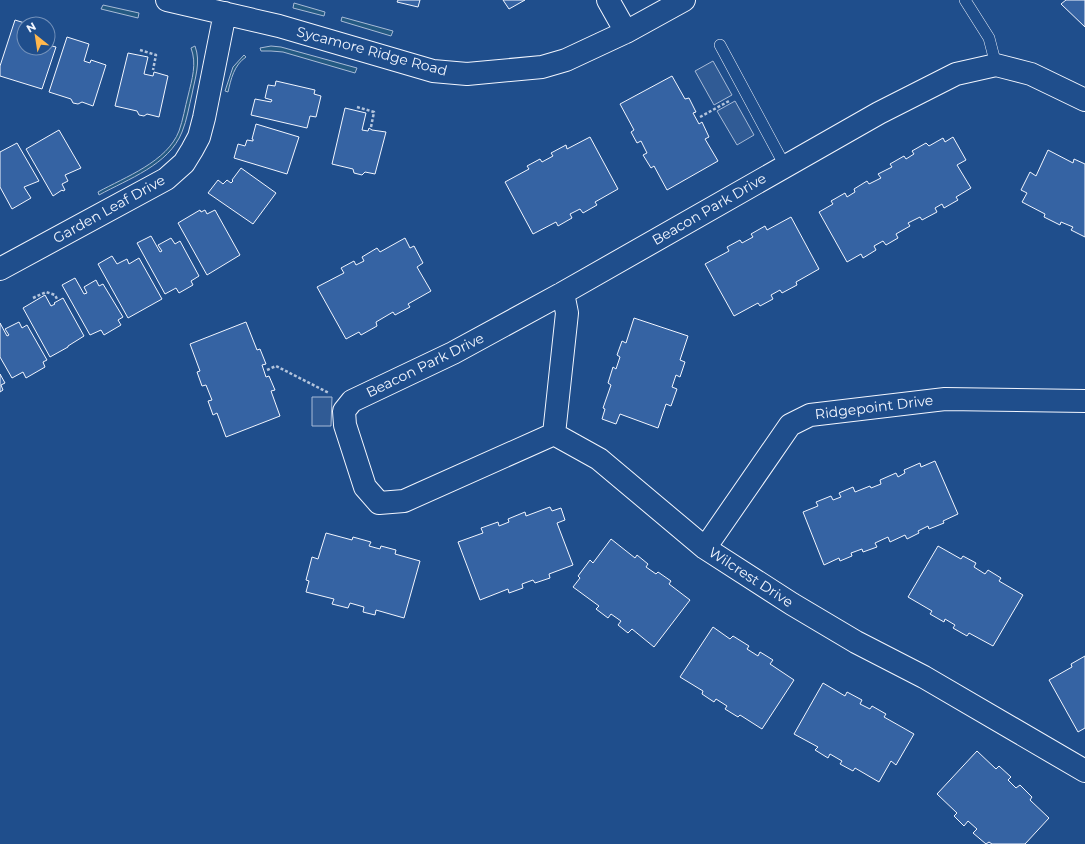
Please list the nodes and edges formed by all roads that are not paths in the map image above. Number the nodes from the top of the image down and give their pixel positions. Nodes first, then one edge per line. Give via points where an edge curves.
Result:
1 (167, 0) edge
2 (608, 0) edge
3 (684, 0) edge
4 (966, 0) edge
5 (225, 13) junction
6 (626, 32) junction
7 (720, 45) dead end
8 (996, 65) junction
9 (1085, 100) edge
10 (785, 166) junction
11 (0, 268) edge
12 (563, 293) junction
13 (1085, 401) edge
14 (554, 434) junction
15 (705, 548) junction
16 (1085, 771) edge

1 - 5 street, Sycamore Ridge Road
2 - 6 street
3 - 6 street, Sycamore Ridge Road
4 - 8 lane via 989,38
5 - 6 street, Sycamore Ridge Road via 433,71 467,74 542,67 566,60
5 - 11 street, Garden Leaf Drive via 199,137 184,163 166,179
7 - 10 lane
8 - 9 street, Beacon Park Drive via 1031,74
8 - 10 street, Beacon Park Drive via 956,74 878,113
10 - 12 street, Beacon Park Drive
12 - 14 street via 567,313
12 - 14 street, Beacon Park Drive via 453,353 352,401 338,403 365,487 379,503 404,501
13 - 15 street, Ridgepoint Drive via 945,399 810,415 790,425
14 - 15 street, Wilcrest Drive via 599,459
15 - 16 street, Wilcrest Drive via 792,604

